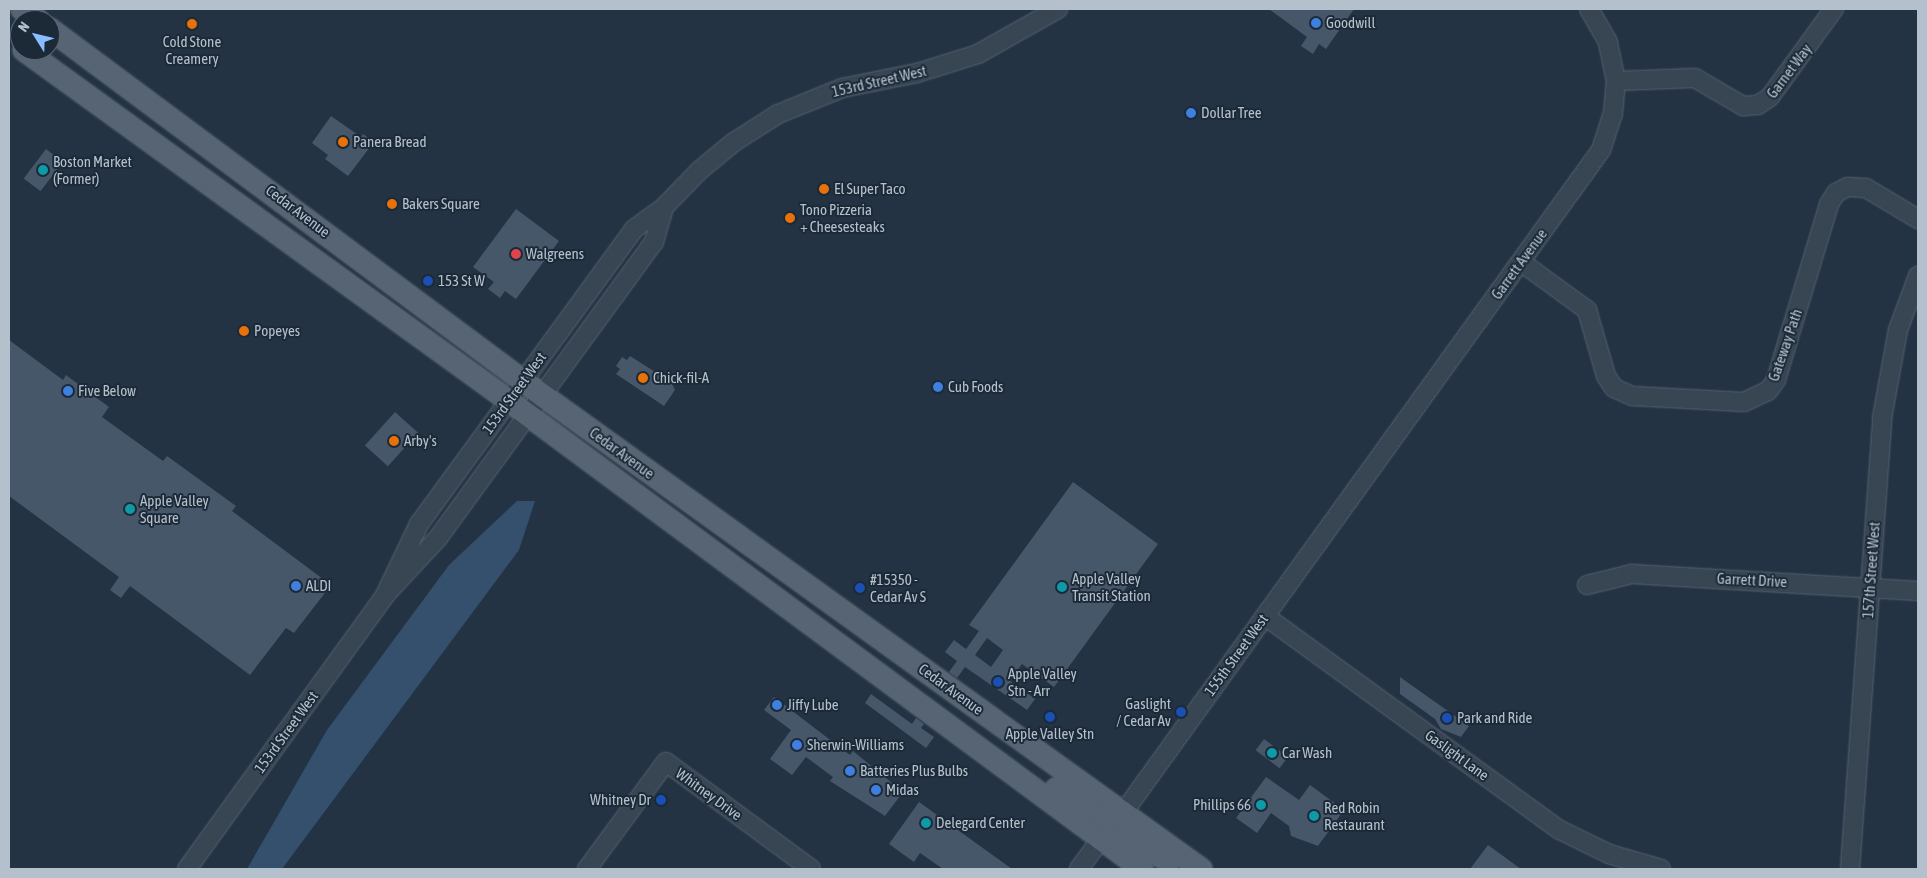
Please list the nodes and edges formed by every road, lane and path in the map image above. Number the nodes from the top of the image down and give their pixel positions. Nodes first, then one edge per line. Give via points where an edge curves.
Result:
1 (1058, 9) edge
2 (1589, 9) edge
3 (1834, 9) edge
4 (60, 36) edge
5 (38, 60) edge
6 (1616, 81) junction
7 (664, 207) junction
8 (1918, 219) edge
9 (1520, 262) junction
10 (1918, 276) edge
11 (524, 381) junction
12 (542, 395) junction
13 (509, 401) junction
14 (528, 415) junction
15 (1350, 498) joint
16 (1587, 585) dead end
17 (1869, 588) junction
18 (1918, 591) edge
19 (385, 595) junction
20 (1265, 616) junction
21 (962, 735) junction
22 (1123, 813) junction
23 (1101, 839) junction
24 (188, 869) edge
25 (587, 869) edge
26 (811, 869) edge
27 (1079, 869) edge
28 (1142, 869) edge
29 (1186, 869) edge
30 (1201, 869) edge
31 (1661, 869) edge
32 (1850, 869) edge

1 - 7 street, 153rd Street West via 978,54 918,73 842,88 778,114 734,142
2 - 6 street, Garrett Avenue via 1608,42
3 - 6 street, Garnet Way via 1770,97 1758,105 1743,106 1695,78
4 - 11 main road, Cedar Avenue
5 - 13 main road, Cedar Avenue
6 - 9 street, Garrett Avenue via 1613,114 1601,150
7 - 11 street, 153rd Street West via 634,229
7 - 12 street, 153rd Street West via 654,242
8 - 9 street, Gateway Path via 1866,188 1848,187 1836,194 1828,204 1776,380 1768,391 1744,402 1632,396 1614,388 1606,376 1587,310
9 - 15 street, Garrett Avenue
10 - 17 street, 157th Street West via 1898,330 1886,382
11 - 12 main road, Cedar Avenue
11 - 13 street, 153rd Street West
12 - 14 street, 153rd Street West
12 - 22 main road, Cedar Avenue
13 - 14 main road, Cedar Avenue
13 - 19 street, 153rd Street West via 420,524
14 - 19 street, 153rd Street West via 438,538
14 - 21 main road, Cedar Avenue
15 - 20 street, 155th Street West
16 - 17 street, Garrett Drive via 1632,574
17 - 18 street, Garrett Drive
17 - 32 street, 157th Street West
19 - 24 street, 153rd Street West
20 - 22 street, 155th Street West
20 - 31 street, Gaslight Lane via 1560,830 1609,854
21 - 22 main road via 989,738 1055,788 1102,817 1114,818
21 - 23 main road, Cedar Avenue
22 - 30 main road, Cedar Avenue
23 - 27 street
23 - 28 main road, Cedar Avenue
23 - 29 main road via 1123,836
25 - 26 street, Whitney Drive via 666,762

